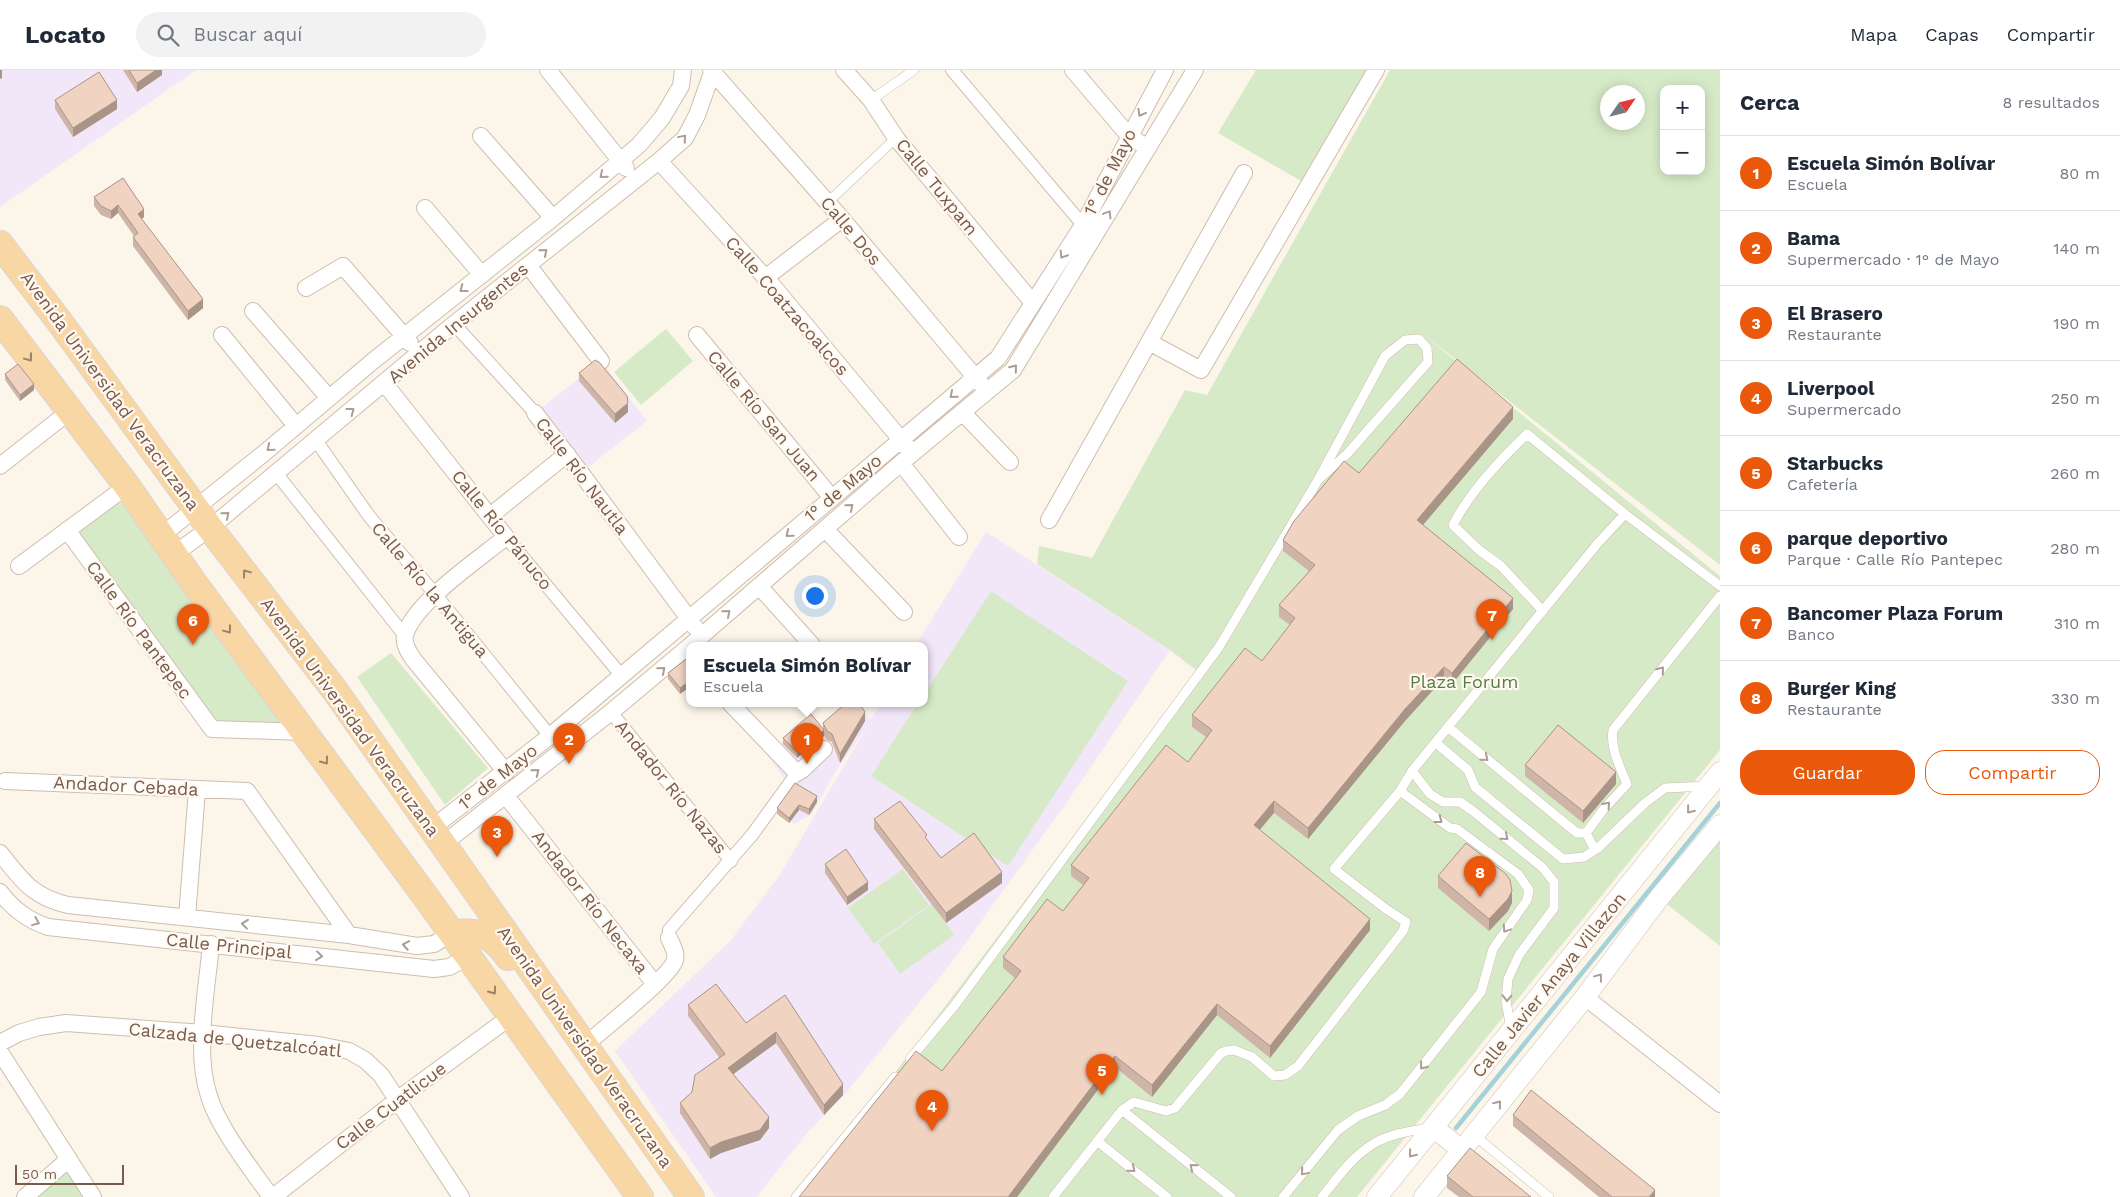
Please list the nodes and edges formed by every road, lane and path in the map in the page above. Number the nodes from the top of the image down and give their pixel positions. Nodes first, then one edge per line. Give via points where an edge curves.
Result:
1 (548, 70) edge
2 (683, 70) edge
3 (844, 70) edge
4 (914, 70) edge
5 (952, 70) edge
6 (1073, 70) edge
7 (1165, 70) edge
8 (1195, 70) edge
9 (1376, 70) edge
10 (712, 71) edge
11 (871, 100) junction
12 (481, 136) dead end
13 (1129, 136) junction
14 (896, 138) junction
15 (1148, 148) junction
16 (620, 161) junction
17 (659, 161) junction
18 (1244, 173) dead end
19 (634, 179) junction
20 (828, 202) junction
21 (425, 208) dead end
22 (553, 218) junction
23 (842, 219) junction
24 (1083, 225) junction
25 (0, 244) edge
26 (528, 265) junction
27 (482, 275) junction
28 (765, 278) junction
29 (306, 288) dead end
30 (1033, 303) junction
31 (253, 310) dead end
32 (0, 319) edge
33 (454, 324) junction
34 (222, 335) dead end
35 (696, 335) dead end
36 (404, 336) junction
37 (1149, 342) junction
38 (420, 354) junction
39 (600, 361) edge
40 (974, 377) junction
41 (385, 384) junction
42 (987, 391) junction
43 (329, 398) junction
44 (70, 411) junction
45 (962, 412) junction
46 (535, 413) joint
47 (296, 426) junction
48 (315, 439) junction
49 (901, 440) junction
50 (567, 454) junction
51 (906, 458) junction
52 (1010, 462) dead end
53 (0, 466) edge
54 (276, 473) junction
55 (1318, 480) junction
56 (127, 486) junction
57 (832, 498) junction
58 (1625, 514) junction
59 (490, 516) junction
60 (203, 518) junction
61 (1049, 520) dead end
62 (825, 528) junction
63 (66, 530) junction
64 (506, 537) junction
65 (959, 537) dead end
66 (167, 545) junction
67 (19, 566) dead end
68 (759, 586) junction
69 (1720, 586) edge
70 (435, 594) junction
71 (1720, 596) edge
72 (1544, 611) junction
73 (904, 612) dead end
74 (689, 618) junction
75 (405, 636) junction
76 (691, 642) edge
77 (697, 642) edge
78 (809, 642) edge
79 (686, 651) edge
80 (621, 675) junction
81 (734, 707) edge
82 (611, 712) junction
83 (1448, 727) junction
84 (305, 732) junction
85 (550, 736) junction
86 (1436, 743) junction
87 (824, 749) dead end
88 (1412, 771) junction
89 (506, 772) junction
90 (799, 772) junction
91 (1715, 779) edge
92 (5, 781) dead end
93 (196, 790) junction
94 (1400, 791) junction
95 (506, 796) junction
96 (1720, 825) edge
97 (1586, 833) junction
98 (436, 837) junction
99 (1595, 850) junction
100 (0, 853) edge
101 (731, 861) junction
102 (0, 892) edge
103 (473, 892) junction
104 (428, 900) junction
105 (187, 917) junction
106 (463, 932) junction
107 (349, 935) junction
108 (669, 938) joint
109 (211, 944) junction
110 (469, 957) junction
111 (655, 984) junction
112 (1585, 997) junction
113 (510, 1017) junction
114 (1511, 1032) junction
115 (203, 1033) junction
116 (0, 1043) edge
117 (585, 1045) junction
118 (0, 1052) edge
119 (397, 1100) junction
120 (1720, 1104) edge
121 (1122, 1110) junction
122 (1434, 1128) junction
123 (1097, 1141) junction
124 (1468, 1142) junction
125 (69, 1159) junction
126 (1385, 1194) edge
127 (1428, 1195) edge
128 (457, 1196) edge
129 (25, 1197) edge
130 (93, 1197) edge
131 (272, 1197) edge
132 (640, 1197) edge
133 (690, 1197) edge
134 (796, 1197) edge
135 (1052, 1197) edge
136 (1167, 1197) edge
137 (1231, 1197) edge
138 (1282, 1197) edge
139 (1322, 1197) edge
140 (1549, 1197) edge

1 - 16 street
2 - 16 street, Avenida Insurgentes via 681,86 662,118
3 - 11 street, Calle Tuxpam
4 - 11 lane
5 - 24 street
6 - 13 street
7 -> 13 street, 1° de Mayo
8 - 15 street, 1° de Mayo
9 - 37 street via 1202,370
17 -> 10 street, Avenida Insurgentes via 685,138 697,116
10 - 20 street, Calle Dos
11 - 14 street, Calle Tuxpam
12 - 22 street
13 - 15 street
13 - 24 street, 1° de Mayo
14 - 20 lane
14 - 30 street, Calle Tuxpam
42 -> 15 street, 1° de Mayo via 1013,370
16 - 19 street
16 -> 22 street, Avenida Insurgentes
17 - 19 street, Avenida Insurgentes
17 - 28 street, Calle Coatzacoalcos
18 - 37 street
26 -> 19 street, Avenida Insurgentes
20 - 23 street, Calle Dos
21 - 27 street
22 - 27 street, Avenida Insurgentes
23 - 28 street
23 - 40 street, Calle Dos
24 -> 30 street, 1° de Mayo
25 - 60 main road, Avenida Universidad Veracruzana
26 - 33 street, Avenida Insurgentes
26 - 39 street
27 -> 36 street, Avenida Insurgentes
28 - 49 street, Calle Coatzacoalcos
29 - 36 street via 343,266
30 - 40 street, 1° de Mayo via 998,358
31 - 43 street
32 -> 44 main road
33 - 38 street, Avenida Insurgentes
33 - 46 street, Calle Río Nautla
34 - 47 street
35 - 57 street, Calle Río San Juan
36 - 38 street
36 - 43 street, Avenida Insurgentes
37 - 61 street
38 - 41 street, Avenida Insurgentes
40 - 42 street, Calle Dos
40 -> 49 street, 1° de Mayo
48 -> 41 street, Avenida Insurgentes
41 - 59 street, Calle Río Pánuco
42 - 45 street, 1° de Mayo
43 - 47 street, Avenida Insurgentes
44 - 53 street
44 - 56 main road
45 - 51 street, 1° de Mayo
45 - 52 street
46 - 50 street, Calle Río Nautla
47 -> 60 street, Avenida Insurgentes
48 - 54 street, Avenida Insurgentes
48 - 70 street, Calle Río la Antigua via 369,516
49 - 51 street, Calle Coatzacoalcos
49 - 57 street, 1° de Mayo
50 - 59 street
50 - 74 street, Calle Río Nautla
62 -> 51 street, 1° de Mayo
51 - 65 street, Calle Coatzacoalcos
60 -> 54 street, Avenida Insurgentes
54 - 75 street
55 - 55 lane via 1385,356 1405,340 1419,339 1427,348 1428,362 1347,454
55 - 134 lane via 1219,647 955,1005
56 - 63 street
56 - 66 main road
57 -> 74 street, 1° de Mayo
58 - 69 lane
58 - 72 lane
58 - 72 lane via 1527,434 1505,455 1460,511 1453,525 1501,566
59 - 64 street, Calle Río Pánuco
60 - 66 street, Avenida Insurgentes
60 - 66 street, Avenida Insurgentes
98 -> 60 main road, Avenida Universidad Veracruzana via 336,692
62 - 68 street, 1° de Mayo
62 - 73 street
63 - 67 street
63 - 84 street, Calle Río Pantepec via 212,729
64 - 70 street
64 - 80 street, Calle Río Pánuco
66 -> 84 main road
77 -> 68 street, 1° de Mayo
68 - 78 street
70 - 75 street
70 - 85 street, Calle Río la Antigua
97 -> 71 lane via 1627,784 1614,752 1613,730
72 - 83 lane
74 - 76 street, Calle Río Nautla
74 - 80 street, 1° de Mayo
75 - 89 street via 406,648 414,660
82 -> 79 street, 1° de Mayo
80 - 85 street, 1° de Mayo
81 - 90 street
95 -> 82 street, 1° de Mayo
82 - 101 street, Andador Río Nazas
83 - 86 lane
83 -> 97 lane via 1577,833
84 -> 104 main road
85 - 89 street, 1° de Mayo
86 - 88 lane
86 - 99 lane via 1468,770 1475,787 1563,859 1584,857
87 - 90 street
88 - 94 lane
88 -> 114 lane via 1430,794 1443,802 1460,802 1473,811 1544,868 1554,882 1554,908 1519,955 1508,979 1506,1002
89 - 98 street, 1° de Mayo
90 - 101 street
91 - 99 lane via 1665,788 1644,803
91 -> 114 street, Calle Javier Anaya Villazon
92 - 93 street, Andador Cebada
93 - 105 street
93 - 107 street, Andador Cebada via 247,791
94 - 121 lane via 1334,869 1406,922 1298,1066 1285,1075 1274,1076 1252,1056 1226,1051 1211,1064 1175,1108 1166,1111 1134,1102
94 -> 138 lane via 1518,874 1529,890 1527,900 1493,949 1481,992 1400,1094 1338,1130
95 - 98 street, 1° de Mayo
95 - 111 street, Andador Río Necaxa
112 -> 96 street, Calle Javier Anaya Villazon via 1659,898
97 - 99 lane
98 - 103 main road, Avenida Universidad Veracruzana
100 - 105 street, Calle Principal via 35,893 50,901
101 - 108 street via 669,930
102 -> 109 street, Calle Principal via 17,912 48,927
103 - 104 main road via 463,904 455,906
103 - 106 main road
103 - 117 main road, Avenida Universidad Veracruzana
104 - 106 main road
107 -> 105 street, Calle Principal
106 -> 107 street, Calle Principal via 434,944 417,946
106 - 110 main road
106 - 117 main road via 487,936 502,948 549,1014 561,1028
108 - 111 street via 675,959
109 -> 110 street, Calle Principal via 434,969 449,967
109 - 115 street
110 -> 113 main road
111 - 117 street
112 - 120 street
124 -> 112 street, Calle Javier Anaya Villazon
113 - 119 street, Calle Cuatlicue
113 - 132 main road
114 - 122 street, Calle Javier Anaya Villazon
115 - 116 street, Calzada de Quetzalcóatl via 66,1023 19,1033
115 - 119 street, Calzada de Quetzalcóatl via 349,1051 381,1075
115 - 131 street via 204,1076 209,1097 220,1120
117 - 133 main road, Avenida Universidad Veracruzana
118 - 125 street
119 - 128 street, Calzada de Quetzalcóatl
119 - 131 street, Calle Cuatlicue
121 - 123 lane
137 -> 121 lane
122 - 124 street
122 -> 126 street, Calle Javier Anaya Villazon
122 - 139 lane via 1399,1133 1373,1144 1348,1165
123 - 135 lane
123 -> 136 lane
124 - 127 street, Calle Javier Anaya Villazon
124 - 140 lane
125 - 129 street
125 - 130 street

